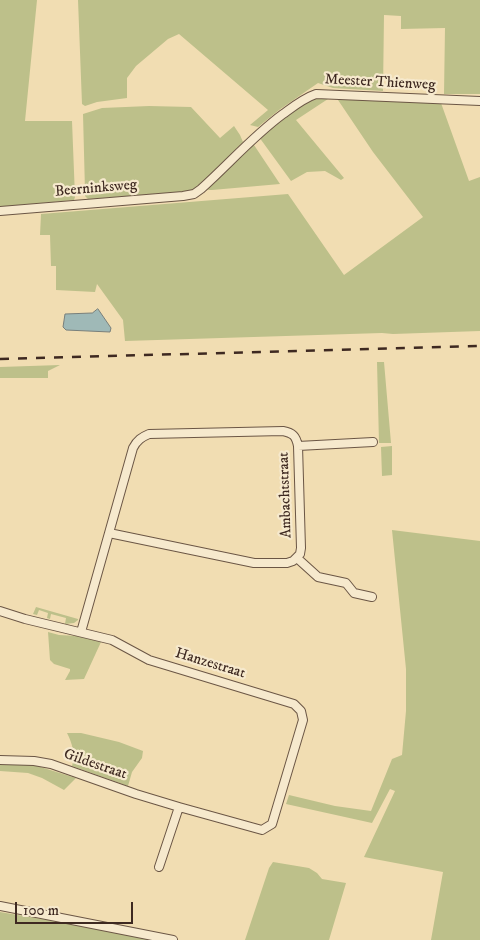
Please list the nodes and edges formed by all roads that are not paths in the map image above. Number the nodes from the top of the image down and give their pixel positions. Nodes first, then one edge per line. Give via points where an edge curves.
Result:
1 (480, 101) edge
2 (194, 194) joint
3 (0, 211) edge
4 (373, 442) dead end
5 (298, 446) junction
6 (110, 533) junction
7 (297, 558) junction
8 (372, 597) dead end
9 (0, 611) edge
10 (81, 632) junction
11 (0, 760) edge
12 (179, 807) junction
13 (272, 822) joint
14 (159, 867) dead end
15 (0, 906) edge
16 (173, 940) edge

1 - 2 street, Meester Thienweg via 316,94 270,123
2 - 3 street, Beerninksweg
4 - 5 street
5 - 6 street, Ambachtstraat via 294,435 283,431 144,436 133,448
5 - 7 street, Ambachtstraat via 302,548
6 - 7 street, Ambachtstraat via 254,563 287,563
6 - 10 street, Ambachtstraat
7 - 8 street via 318,577 346,584 354,593
9 - 10 street, Hanzestraat
10 - 13 street, Hanzestraat via 112,640 149,660 294,704 301,711 303,720
11 - 12 street, Gildestraat via 51,764
12 - 13 street, Gildestraat via 262,830
12 - 14 street
15 - 16 street

